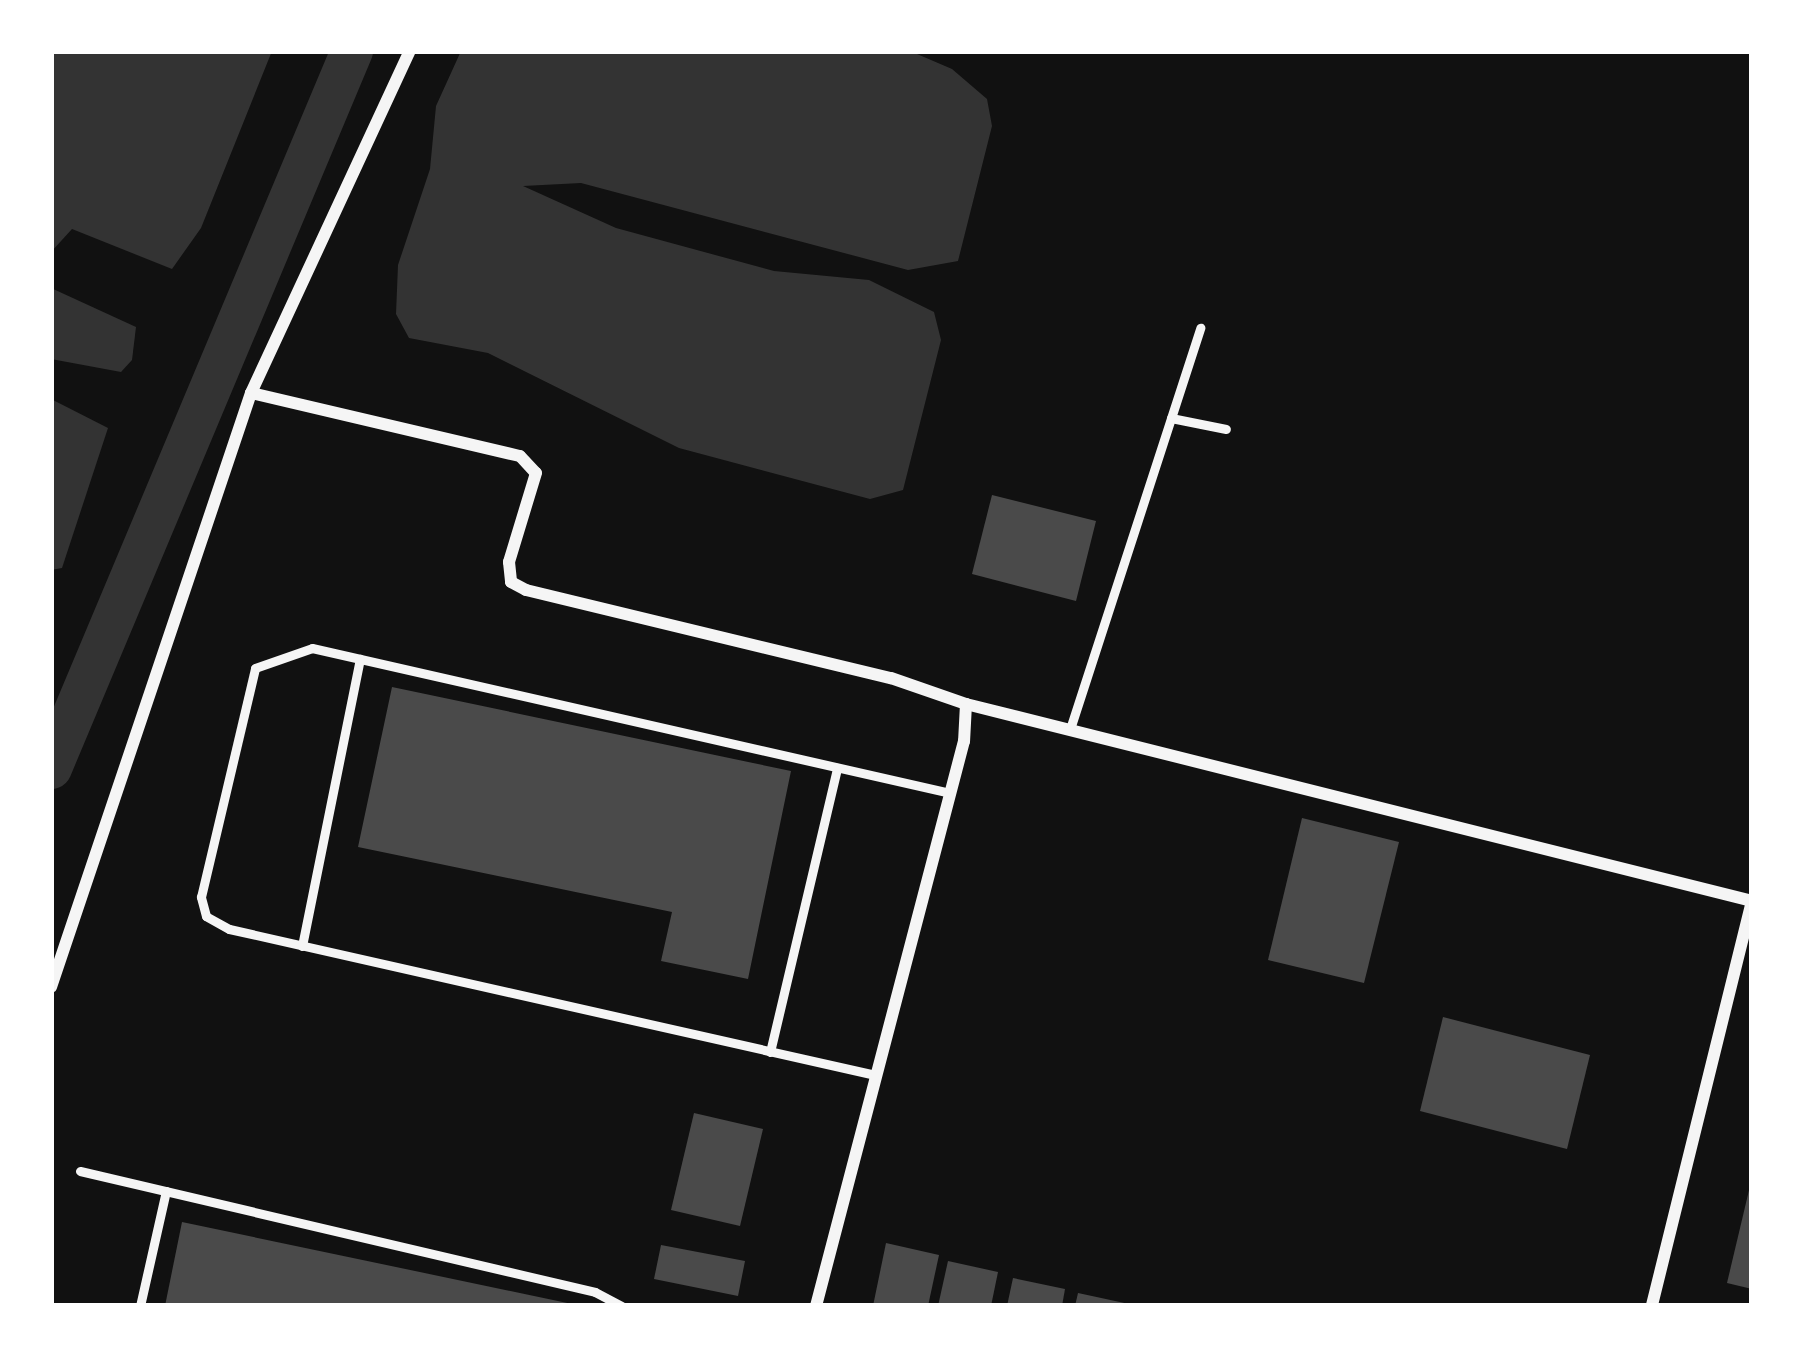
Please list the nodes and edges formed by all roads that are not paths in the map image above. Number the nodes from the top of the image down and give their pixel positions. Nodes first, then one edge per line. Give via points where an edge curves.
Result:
1 (410, 51) edge
2 (1200, 328) dead end
3 (251, 393) junction
4 (1171, 418) junction
5 (1226, 429) dead end
6 (360, 659) junction
7 (966, 704) junction
8 (1070, 729) junction
9 (837, 768) junction
10 (950, 794) junction
11 (1752, 900) edge
12 (302, 946) junction
13 (51, 987) edge
14 (770, 1052) junction
15 (871, 1074) junction
16 (80, 1171) dead end
17 (166, 1191) junction
18 (140, 1306) edge
19 (621, 1306) edge
20 (816, 1306) edge
21 (1652, 1306) edge

1 - 3 street
2 - 4 lane
3 - 7 street via 520,456 536,472 509,562 511,582 526,590
3 - 13 street
4 - 5 lane
4 - 8 lane
6 - 9 lane
6 - 12 lane
6 - 12 lane via 312,647 255,668 201,897 206,916 229,929
7 - 8 street
7 - 10 street
8 - 11 street
9 - 10 lane
9 - 14 lane
10 - 15 street
11 - 21 street
12 - 14 lane
14 - 15 lane
15 - 20 street
16 - 17 lane
17 - 18 lane
17 - 19 lane via 595,1292

